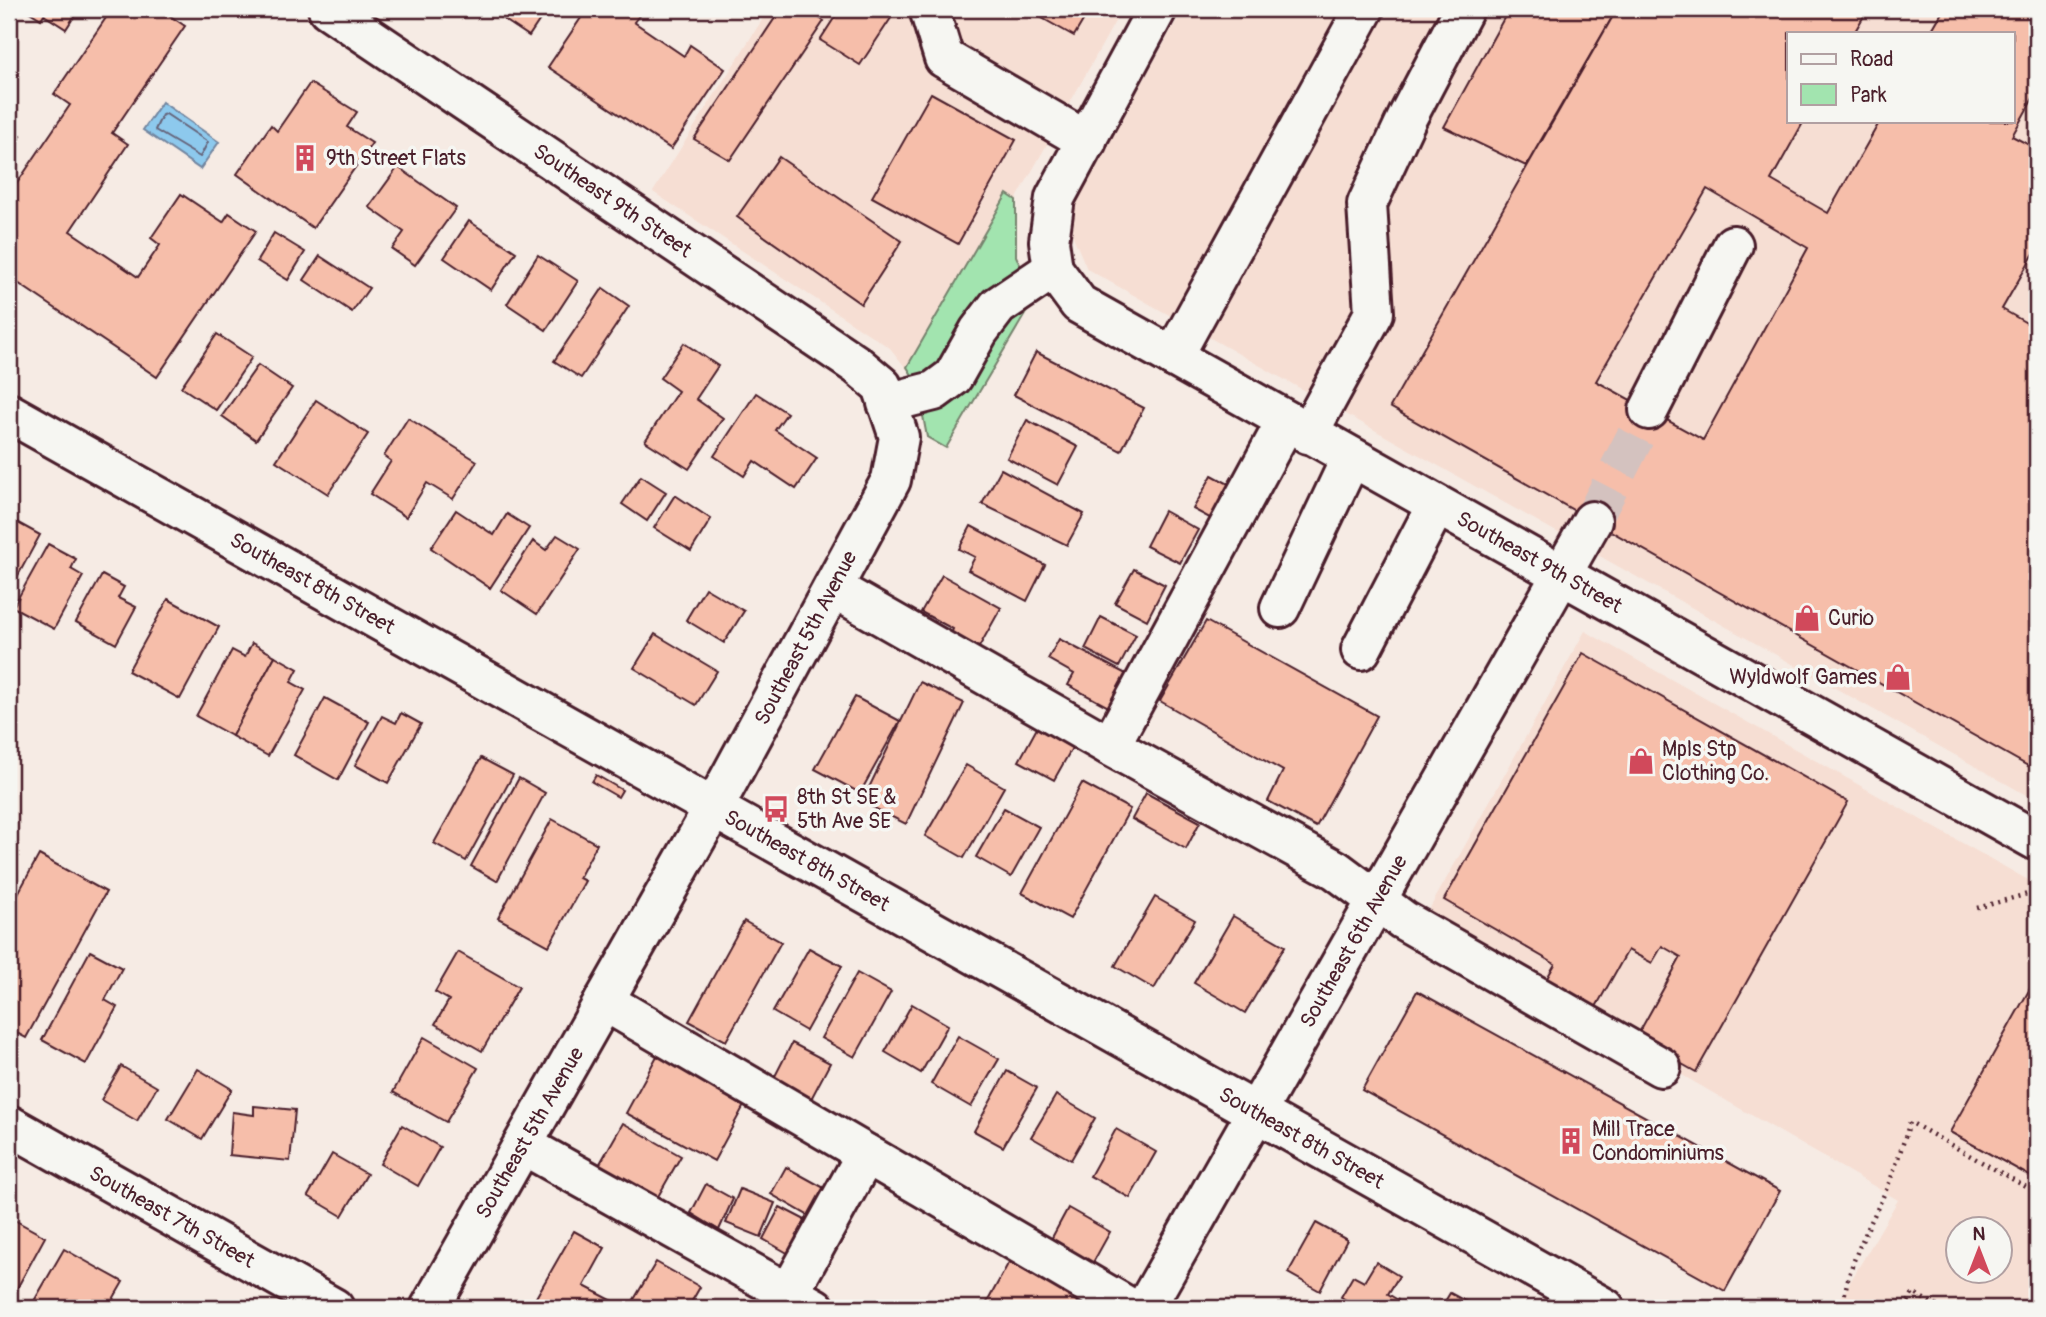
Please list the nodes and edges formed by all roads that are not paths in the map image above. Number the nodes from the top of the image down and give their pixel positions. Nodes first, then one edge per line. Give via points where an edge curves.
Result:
1 (328, 9) edge
2 (929, 9) edge
3 (1157, 9) edge
4 (1364, 9) edge
5 (1464, 9) edge
6 (1087, 141) junction
7 (1733, 245) dead end
8 (1053, 269) junction
9 (1173, 357) junction
10 (887, 403) junction
11 (1649, 410) tunnel mouth
12 (9, 413) edge
13 (1297, 428) junction
14 (1351, 458) junction
15 (1436, 506) junction
16 (1592, 521) tunnel mouth
17 (1562, 576) junction
18 (833, 587) junction
19 (1280, 608) dead end
20 (1361, 650) dead end
21 (1110, 747) junction
22 (713, 809) junction
23 (2037, 841) edge
24 (1377, 900) junction
25 (604, 1001) junction
26 (1661, 1067) dead end
27 (1255, 1112) junction
28 (9, 1125) edge
29 (523, 1145) junction
30 (866, 1154) junction
31 (802, 1301) edge
32 (334, 1308) edge
33 (430, 1308) edge
34 (1130, 1308) edge
35 (1145, 1308) edge
36 (1605, 1308) edge

1 - 10 street, Southeast 9th Street via 857,365 882,386
2 - 6 street via 944,58
3 - 6 street
4 - 9 street
5 - 13 street via 1367,204 1374,313
6 - 8 street via 1055,198 1049,241
7 - 11 street
8 - 9 street, Southeast 9th Street via 1079,304
8 - 10 street via 998,306 953,377 934,391
9 - 13 street, Southeast 9th Street
10 - 18 street, Southeast 5th Avenue via 899,437 891,480
12 - 22 street, Southeast 8th Street
13 - 14 street, Southeast 9th Street
13 - 21 street
14 - 15 street, Southeast 9th Street
14 - 19 street
15 - 17 street, Southeast 9th Street
15 - 20 street
16 - 17 street, Southeast 6th Avenue
17 - 23 street, Southeast 9th Street
17 - 24 street, Southeast 6th Avenue
18 - 21 street
18 - 22 street, Southeast 5th Avenue
21 - 24 street via 1336,870
22 - 25 street, Southeast 5th Avenue
22 - 27 street, Southeast 8th Street
24 - 26 street via 1403,920
24 - 27 street, Southeast 6th Avenue
25 - 29 street, Southeast 5th Avenue
25 - 30 street
27 - 35 street, Southeast 6th Avenue
27 - 36 street, Southeast 8th Street
28 - 32 street, Southeast 7th Street
29 - 31 street
29 - 33 street, Southeast 5th Avenue
30 - 31 street
30 - 34 street

